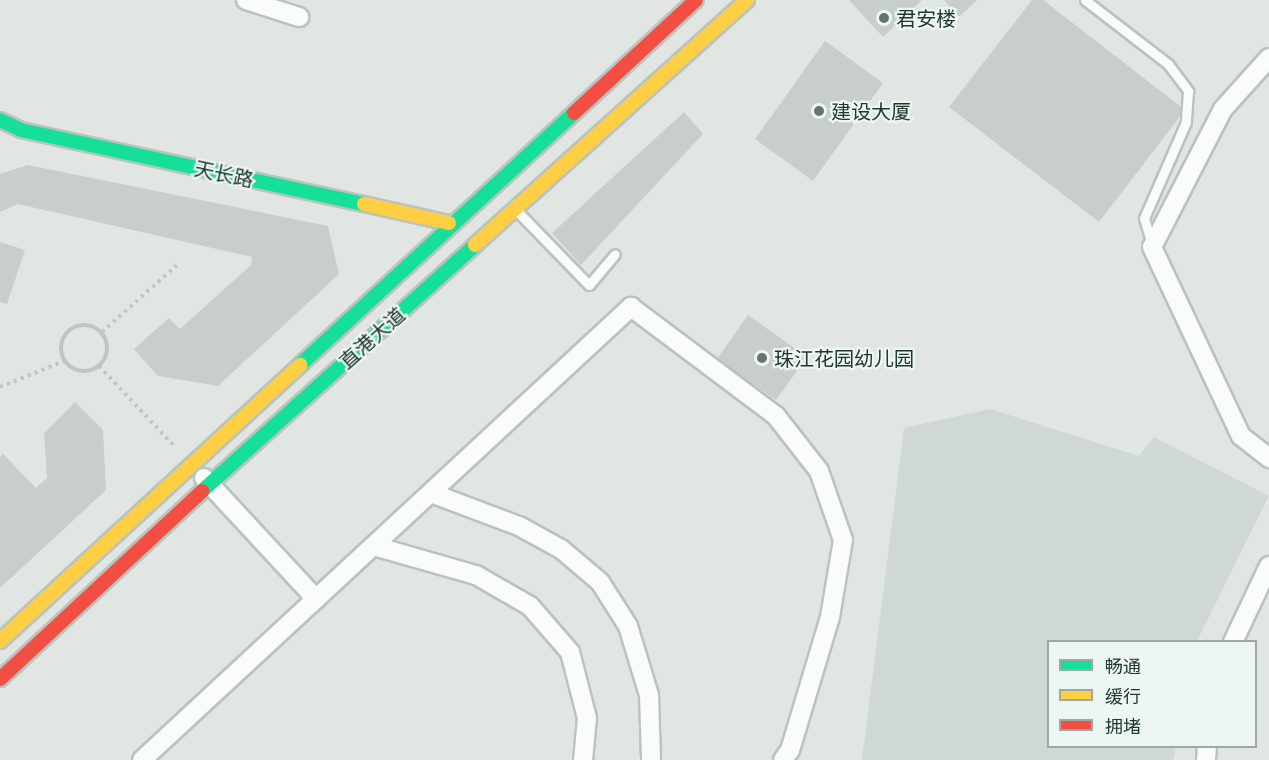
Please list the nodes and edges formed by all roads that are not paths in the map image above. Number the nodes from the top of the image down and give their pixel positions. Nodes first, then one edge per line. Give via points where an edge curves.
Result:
1 (246, 0) edge
2 (696, 0) edge
3 (747, 0) edge
4 (1085, 0) edge
5 (299, 17) dead end
6 (1269, 58) edge
7 (0, 120) edge
8 (515, 209) junction
9 (449, 224) junction
10 (1152, 247) junction
11 (615, 254) dead end
12 (1269, 458) edge
13 (190, 464) junction
14 (210, 484) junction
15 (431, 493) junction
16 (374, 546) junction
17 (1269, 566) edge
18 (316, 599) junction
19 (1234, 640) edge
20 (0, 641) edge
21 (0, 679) edge
22 (142, 760) edge
23 (583, 760) edge
24 (651, 760) edge
25 (783, 760) edge

1 - 5 street
2 - 9 main road, 直港大道
3 - 8 main road, 直港大道
4 - 10 lane via 1168,64 1188,91 1186,122 1144,218
6 - 10 street via 1223,109
7 - 9 main road, 天长路 via 21,130
8 - 11 lane via 589,285
8 - 14 main road, 直港大道
9 - 13 main road, 直港大道
10 - 12 street via 1241,436
13 - 14 street
13 - 20 main road, 直港大道
14 - 18 street
14 - 21 main road, 直港大道
15 - 16 street
15 - 24 street via 519,526 561,549 600,582 628,626 649,695
15 - 25 street via 631,307 776,416 819,471 843,540 830,617 790,750
16 - 18 street
16 - 23 street via 476,575 530,606 570,652 587,718
17 - 19 street
18 - 22 street

